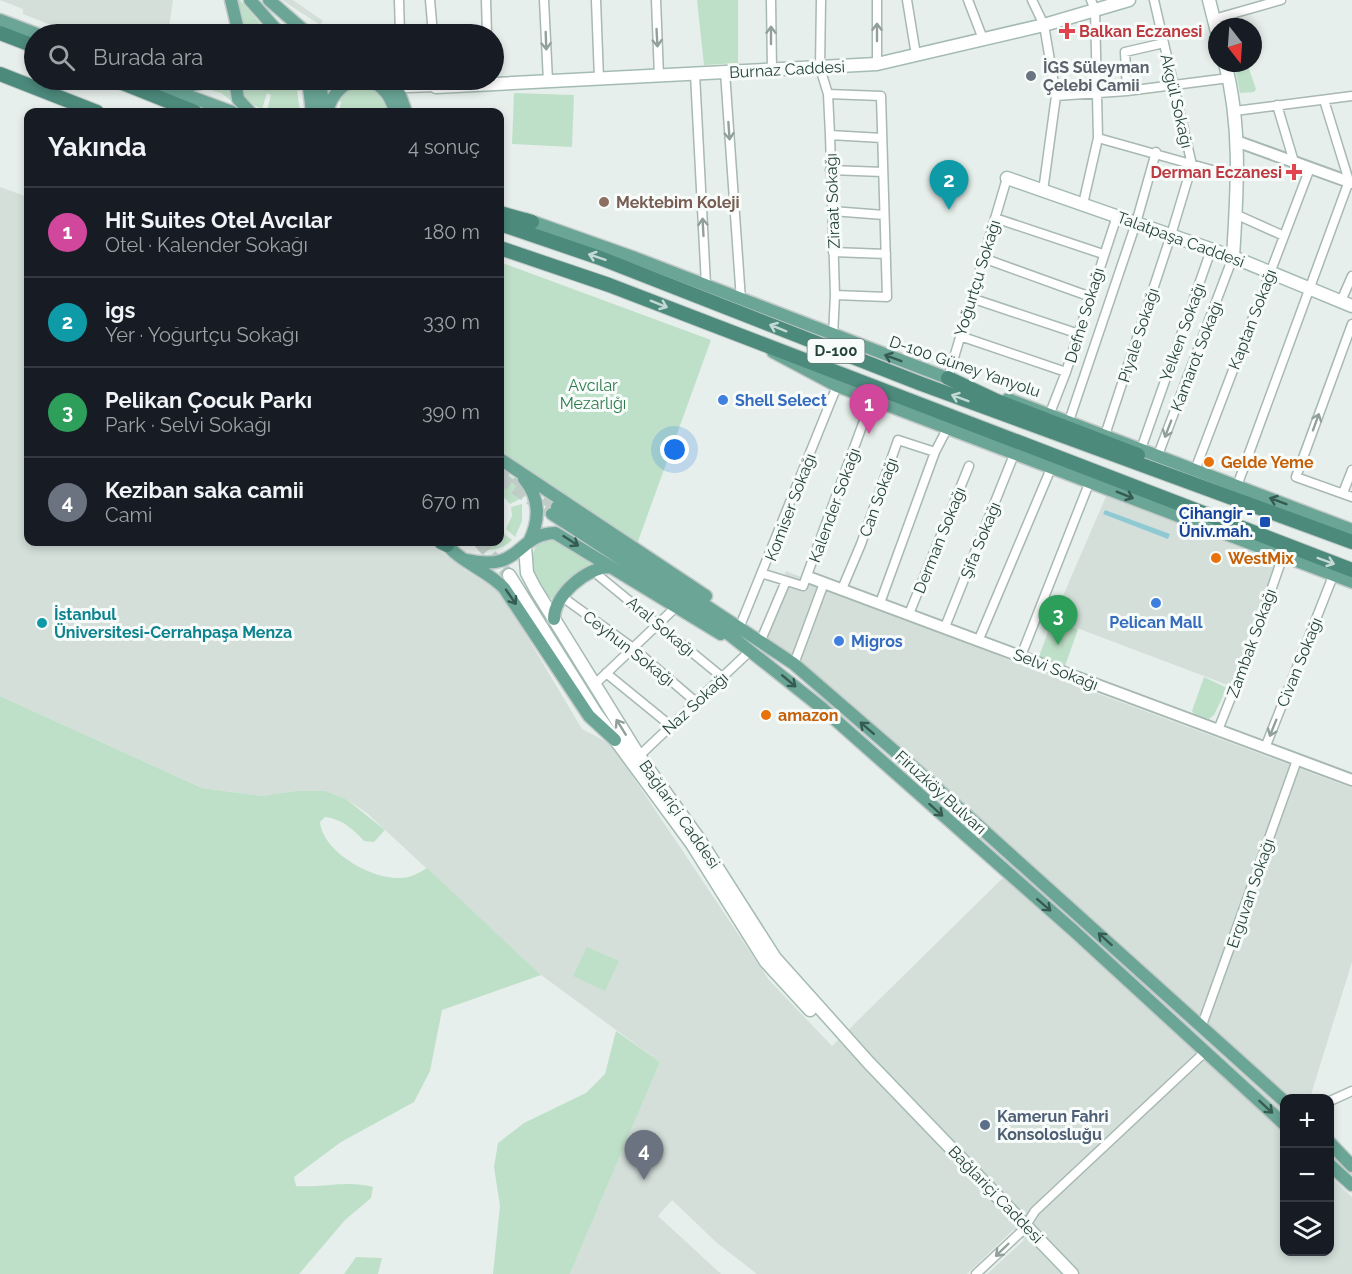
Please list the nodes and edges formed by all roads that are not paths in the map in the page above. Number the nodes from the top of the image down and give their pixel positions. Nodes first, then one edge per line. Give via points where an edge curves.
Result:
1 (231, 0) edge
2 (250, 0) edge
3 (267, 0) edge
4 (399, 0) edge
5 (430, 0) edge
6 (486, 0) edge
7 (544, 0) edge
8 (596, 0) edge
9 (656, 0) edge
10 (771, 0) edge
11 (820, 0) edge
12 (876, 0) edge
13 (907, 0) edge
14 (968, 0) edge
15 (1032, 0) edge
16 (1129, 0) edge
17 (1154, 0) edge
18 (1209, 0) edge
19 (1281, 0) edge
20 (1093, 5) edge
21 (1214, 18) edge
22 (1218, 18) edge
23 (0, 20) edge
24 (237, 24) edge
25 (271, 24) edge
26 (285, 24) edge
27 (296, 24) edge
28 (400, 24) edge
29 (432, 24) edge
30 (487, 24) edge
31 (1044, 25) junction
32 (24, 29) edge
33 (0, 33) edge
34 (982, 39) junction
35 (24, 42) edge
36 (1164, 43) junction
37 (916, 55) junction
38 (877, 64) junction
39 (820, 68) junction
40 (772, 70) junction
41 (725, 72) junction
42 (1227, 72) edge
43 (0, 74) edge
44 (695, 74) junction
45 (659, 76) junction
46 (1229, 78) junction
47 (0, 79) edge
48 (599, 79) junction
49 (548, 81) junction
50 (504, 82) edge
51 (22, 83) joint
52 (1175, 86) junction
53 (39, 90) edge
54 (140, 90) edge
55 (173, 90) edge
56 (237, 90) edge
57 (310, 90) edge
58 (322, 90) edge
59 (339, 90) edge
60 (384, 90) edge
61 (396, 90) edge
62 (1127, 92) junction
63 (828, 94) junction
64 (1098, 94) junction
65 (1056, 96) junction
66 (1352, 96) edge
67 (1324, 100) junction
68 (1277, 105) junction
69 (84, 108) edge
70 (185, 108) edge
71 (221, 108) edge
72 (246, 108) edge
73 (312, 108) edge
74 (324, 108) edge
75 (327, 108) edge
76 (393, 108) edge
77 (405, 108) edge
78 (1235, 111) junction
79 (830, 135) junction
80 (882, 138) junction
81 (1098, 138) junction
82 (1236, 141) junction
83 (1156, 152) junction
84 (1294, 162) junction
85 (1192, 165) junction
86 (1310, 168) junction
87 (830, 170) junction
88 (883, 172) junction
89 (1238, 177) junction
90 (1007, 178) joint
91 (1350, 182) edge
92 (1043, 190) junction
93 (1083, 204) junction
94 (832, 211) junction
95 (504, 212) edge
96 (1235, 214) junction
97 (884, 215) junction
98 (1117, 216) junction
99 (995, 218) junction
100 (532, 222) joint
101 (1136, 223) junction
102 (504, 225) edge
103 (1171, 235) junction
104 (1284, 236) junction
105 (504, 249) edge
106 (1211, 250) junction
107 (833, 252) junction
108 (504, 254) edge
109 (886, 254) junction
110 (1103, 254) junction
111 (525, 256) junction
112 (1233, 257) junction
113 (983, 258) junction
114 (1269, 272) junction
115 (1352, 276) edge
116 (706, 285) junction
117 (1308, 287) junction
118 (835, 295) junction
119 (1091, 297) junction
120 (971, 298) junction
121 (741, 300) junction
122 (1347, 303) edge
123 (1352, 324) edge
124 (1078, 334) junction
125 (833, 336) junction
126 (960, 336) junction
127 (762, 344) junction
128 (1066, 372) junction
129 (948, 378) junction
130 (837, 386) junction
131 (872, 399) junction
132 (1050, 413) junction
133 (1069, 421) junction
134 (948, 427) junction
135 (1105, 435) junction
136 (1141, 449) junction
137 (935, 452) junction
138 (1015, 452) junction
139 (1158, 455) junction
140 (504, 462) edge
141 (504, 466) edge
142 (969, 466) dead end
143 (1052, 466) junction
144 (1195, 470) junction
145 (1352, 470) edge
146 (516, 471) junction
147 (1173, 476) junction
148 (1090, 481) junction
149 (1237, 486) junction
150 (1343, 493) junction
151 (1352, 497) edge
152 (1352, 530) edge
153 (1352, 542) edge
154 (527, 544) junction
155 (448, 546) edge
156 (1283, 556) junction
157 (467, 560) junction
158 (610, 567) junction
159 (1352, 570) edge
160 (764, 574) junction
161 (509, 575) tunnel mouth
162 (599, 576) dead end
163 (1333, 576) junction
164 (808, 577) junction
165 (786, 581) junction
166 (1352, 582) edge
167 (824, 583) junction
168 (842, 589) junction
169 (561, 596) junction
170 (880, 603) junction
171 (676, 607) junction
172 (909, 614) junction
173 (554, 618) junction
174 (658, 624) junction
175 (740, 627) junction
176 (945, 627) junction
177 (979, 639) junction
178 (761, 640) junction
179 (747, 647) junction
180 (633, 648) junction
181 (1021, 656) junction
182 (794, 664) junction
183 (606, 673) junction
184 (722, 677) junction
185 (595, 684) junction
186 (696, 702) junction
187 (671, 726) junction
188 (1218, 730) junction
189 (615, 740) junction
190 (1265, 748) junction
191 (639, 756) junction
192 (1300, 759) junction
193 (1352, 780) edge
194 (956, 828) junction
195 (1007, 851) junction
196 (743, 917) junction
197 (1136, 988) junction
198 (1202, 1025) junction
199 (1206, 1051) junction
200 (1268, 1086) junction
201 (1352, 1091) edge
202 (1280, 1097) edge
203 (1334, 1099) edge
204 (1280, 1120) edge
205 (1334, 1148) edge
206 (1352, 1166) edge
207 (1334, 1169) edge
208 (1352, 1185) edge
209 (1026, 1224) junction
210 (976, 1274) edge
211 (1072, 1274) edge

1 - 24 main road
2 - 25 main road
3 - 26 main road
3 - 27 main road
4 - 28 street
5 - 29 street
6 - 30 street
7 -> 49 street
8 - 48 street
9 -> 45 street
40 -> 10 street
11 - 39 street, Ziraat Sokağı
38 -> 12 street
13 - 37 street
14 - 34 street
15 - 31 street
16 - 20 main road, Burnaz Caddesi
17 - 36 street, Akgül Sokağı
18 - 21 main road
19 - 22 street
20 - 31 main road, Burnaz Caddesi
20 - 64 street
23 - 32 main road
31 - 34 main road, Burnaz Caddesi
31 - 65 street
33 - 35 highway
34 - 37 main road, Burnaz Caddesi
36 - 52 street, Akgül Sokağı
36 - 62 street via 1125,52
37 - 38 main road, Burnaz Caddesi
38 - 39 main road, Burnaz Caddesi
39 - 40 main road, Burnaz Caddesi
39 - 63 street, Ziraat Sokağı
40 - 41 main road, Burnaz Caddesi
41 - 44 main road, Burnaz Caddesi
41 -> 121 street
42 - 46 main road
43 - 51 highway
44 - 45 main road, Burnaz Caddesi
116 -> 44 street
45 - 48 main road, Burnaz Caddesi
46 - 52 street
46 - 78 main road
47 - 51 main road
48 - 49 main road, Burnaz Caddesi
49 - 50 main road, Burnaz Caddesi
52 - 62 street
52 - 85 street, Akgül Sokağı
53 - 69 highway
54 - 70 highway
55 - 71 main road
56 - 72 main road via 238,99
57 - 73 main road
58 - 74 main road
59 - 75 main road
60 - 76 main road
61 - 77 main road
62 - 64 street
63 - 79 street, Ziraat Sokağı
63 - 80 street via 880,96
64 - 65 street
64 - 81 street
65 - 92 street
66 - 67 street
67 - 68 street
67 - 91 street
68 - 78 street
68 - 84 street
78 - 82 main road
79 - 80 street
79 - 87 street, Ziraat Sokağı
80 - 88 street
81 - 83 street
81 - 93 street
82 - 84 street
82 - 89 main road
83 - 85 street
83 - 101 street
84 - 86 street
85 - 89 street
85 - 103 street, Akgül Sokağı
86 - 91 street
86 - 104 street, Kaptan Sokağı
87 - 88 street
87 - 94 street, Ziraat Sokağı
88 - 97 street
89 - 96 main road
90 - 92 main road, Talatpaşa Caddesi
90 - 99 street, Yoğurtçu Sokağı
91 - 117 street
92 - 93 main road, Talatpaşa Caddesi
93 - 98 main road, Talatpaşa Caddesi
94 - 97 street
94 - 107 street, Ziraat Sokağı
95 - 100 highway
96 - 104 street
96 - 112 main road
97 - 109 street
98 - 101 main road, Talatpaşa Caddesi
98 - 110 street, Defne Sokağı
99 - 110 street
99 - 113 street, Yoğurtçu Sokağı
100 - 116 main road, D-100 Güney Yanyolu
101 - 103 main road, Talatpaşa Caddesi
101 - 133 street
147 -> 102 highway, D-100 via 919,383 600,258
103 - 106 main road, Talatpaşa Caddesi
103 - 135 street, Piyale Sokağı
104 - 114 street, Kaptan Sokağı
105 - 111 highway, D-100
106 - 112 main road, Talatpaşa Caddesi
106 - 136 street, Yelken Sokağı
107 - 109 street
107 - 118 street, Ziraat Sokağı
108 - 111 highway
109 - 118 street via 887,297
110 - 119 street, Defne Sokağı
111 -> 127 highway, D-100
112 - 114 main road, Talatpaşa Caddesi
112 -> 139 street, Kamarot Sokağı
113 - 119 street
113 - 120 street, Yoğurtçu Sokağı
114 - 117 main road, Talatpaşa Caddesi
114 - 144 street, Kaptan Sokağı
115 - 122 street
116 - 121 main road, D-100 Güney Yanyolu
117 - 122 main road, Talatpaşa Caddesi
117 - 149 street
118 - 125 street, Ziraat Sokağı
119 - 124 street, Defne Sokağı
120 - 124 street
120 - 126 street, Yoğurtçu Sokağı
121 - 125 main road, D-100 Güney Yanyolu
150 -> 123 street via 1296,477
124 - 128 street, Defne Sokağı
129 -> 125 main road, D-100 Güney Yanyolu
126 - 128 street
126 - 129 street, Yoğurtçu Sokağı
127 - 130 main road
127 -> 159 highway, D-100
128 - 132 street, Defne Sokağı
129 - 132 main road, D-100 Güney Yanyolu
129 - 147 highway via 1126,450 1165,468
130 - 131 main road
130 - 160 street, Komiser Sokağı
131 - 134 main road
131 - 164 street, Kalender Sokağı
132 - 133 main road, D-100 Güney Yanyolu
133 - 135 main road, D-100 Güney Yanyolu
134 - 137 street
134 - 138 main road
135 - 136 main road, D-100 Güney Yanyolu
136 - 139 main road, D-100 Güney Yanyolu
137 - 168 street, Can Sokağı via 898,440
137 - 170 street
138 - 143 main road
138 - 176 street, Şifa Sokağı
139 - 144 main road, D-100 Güney Yanyolu
140 - 146 main road
141 - 146 main road
142 - 172 street, Derman Sokağı
143 - 148 main road
143 - 177 street
144 - 149 main road, D-100 Güney Yanyolu
145 - 150 street
146 - 154 main road via 526,480 537,505 537,519
146 - 175 main road via 695,588
147 - 153 highway, D-100
148 -> 156 main road
148 - 181 street
152 -> 149 main road, D-100 Güney Yanyolu
150 - 151 street
154 - 157 main road via 495,563
154 -> 158 main road via 549,533 561,534
154 - 173 main road, Bağlariçi Caddesi via 527,573
155 - 157 main road
156 - 163 main road
156 - 188 street, Zambak Sokağı
157 -> 189 main road via 504,588 589,716
158 - 169 main road via 593,571
158 - 171 main road
160 - 165 street
160 - 175 street, Komiser Sokağı
161 - 189 main road, Bağlariçi Caddesi
162 - 174 street, Aral Sokağı
163 - 166 main road
163 -> 190 street, Civan Sokağı
164 - 165 street via 803,586
164 - 167 street, Selvi Sokağı
165 - 178 street
167 - 168 street, Selvi Sokağı
167 - 182 street
168 - 170 street, Selvi Sokağı
169 - 173 main road
169 - 180 street, Ceyhun Sokağı
170 - 172 street, Selvi Sokağı
171 - 174 street
171 - 179 main road
172 - 176 street, Selvi Sokağı
173 - 185 main road, Bağlariçi Caddesi
174 - 180 street
174 - 184 street, Aral Sokağı
175 - 178 main road, Firuzköy Bulvarı
175 - 179 main road, Firuzköy Bulvarı via 554,510
176 - 177 street, Selvi Sokağı
177 - 181 street, Selvi Sokağı
178 - 182 main road, Firuzköy Bulvarı
179 - 184 street, Naz Sokağı
179 -> 194 main road, Firuzköy Bulvarı
180 - 183 street
180 - 186 street, Ceyhun Sokağı
181 - 188 street, Selvi Sokağı
195 -> 182 main road, Firuzköy Bulvarı
183 - 185 street
183 - 187 street
184 - 186 street, Naz Sokağı
191 -> 185 main road, Bağlariçi Caddesi
186 - 187 street, Naz Sokağı
187 - 191 street, Naz Sokağı
188 - 190 street, Selvi Sokağı
189 - 196 main road, Bağlariçi Caddesi
190 - 192 street, Selvi Sokağı
191 - 196 main road, Bağlariçi Caddesi via 699,839
192 - 193 street, Selvi Sokağı
192 - 198 street, Erguvan Sokağı
194 - 195 main road via 998,855
194 -> 197 main road, Firuzköy Bulvarı
198 -> 195 main road, Firuzköy Bulvarı
196 - 209 main road, Bağlariçi Caddesi via 784,985 868,1063
197 - 198 main road via 1156,997 1187,1023
197 - 199 main road, Firuzköy Bulvarı
198 - 200 main road, Firuzköy Bulvarı
199 - 200 main road via 1222,1054 1252,1080
199 -> 204 main road, Firuzköy Bulvarı
199 - 209 street via 1035,1211
200 - 202 main road, Firuzköy Bulvarı
201 - 203 street
205 - 206 main road
207 - 208 main road
209 -> 210 street
209 - 211 main road, Bağlariçi Caddesi

